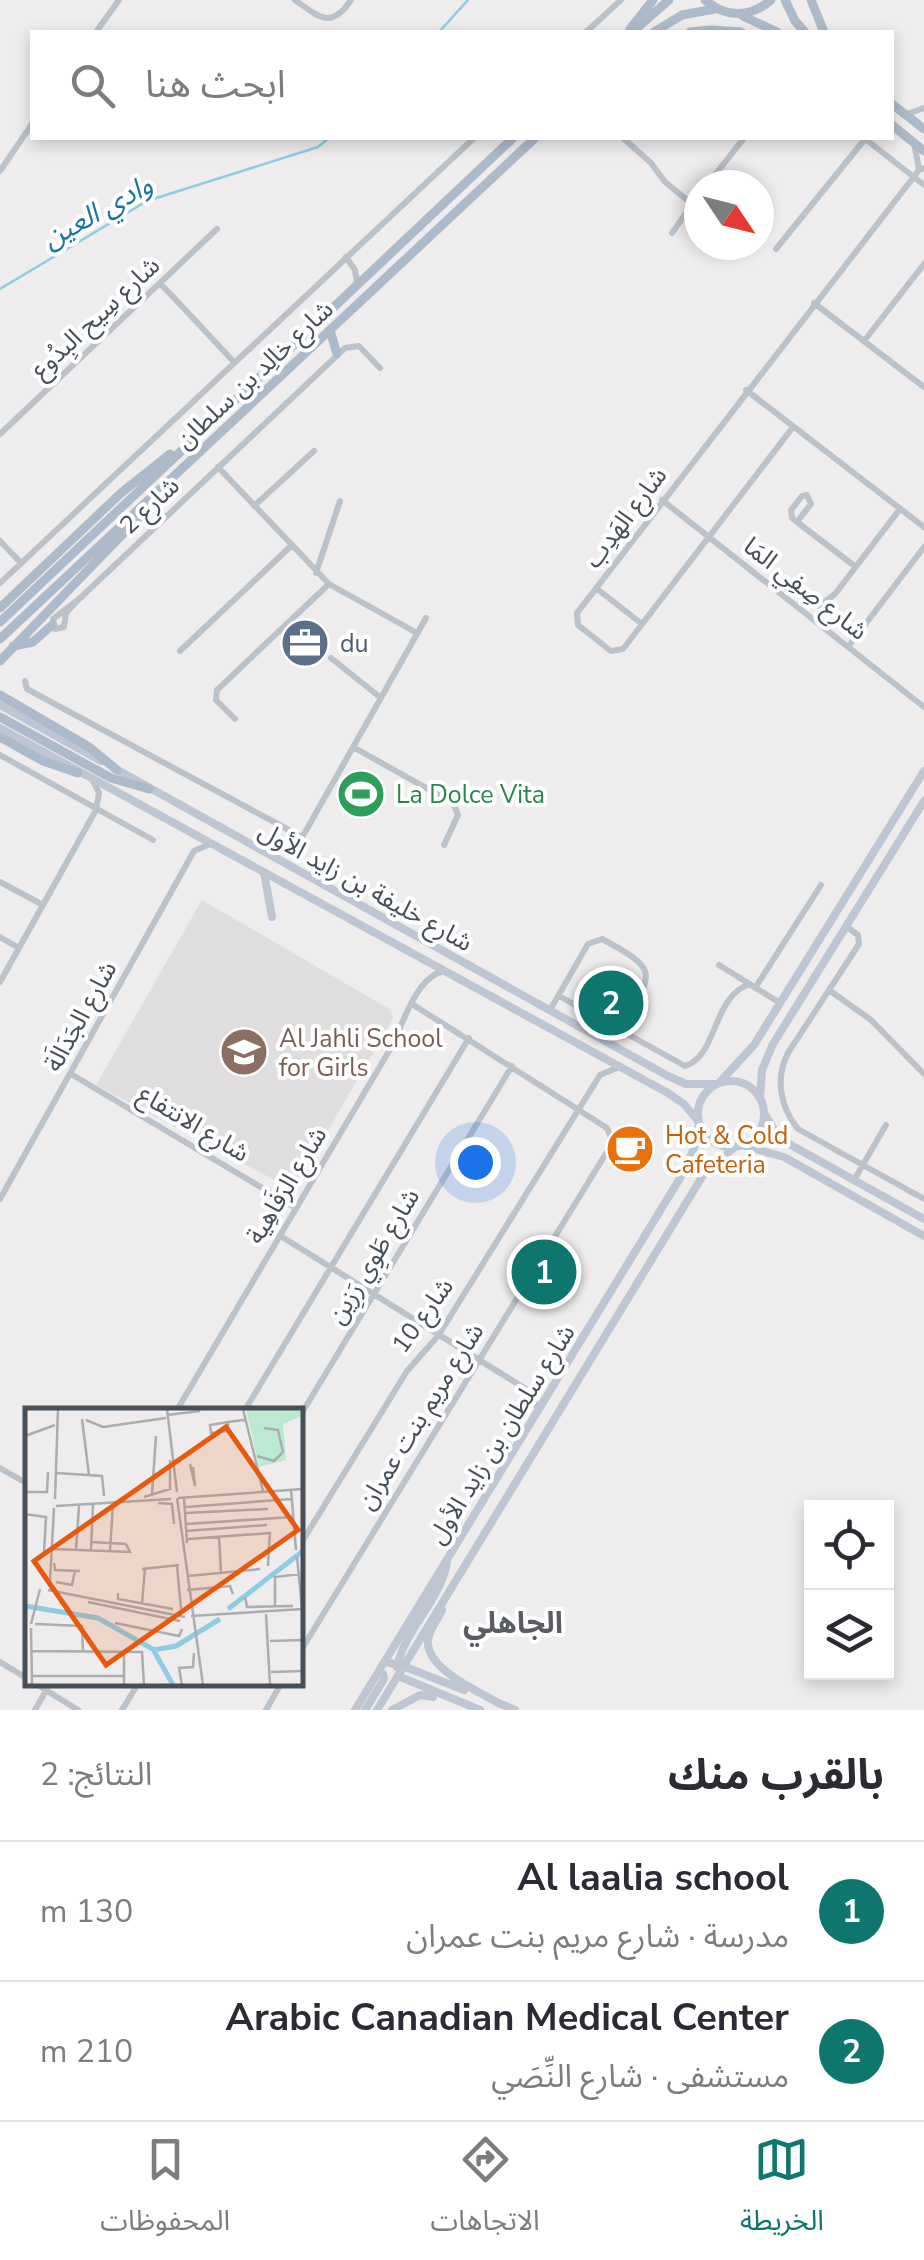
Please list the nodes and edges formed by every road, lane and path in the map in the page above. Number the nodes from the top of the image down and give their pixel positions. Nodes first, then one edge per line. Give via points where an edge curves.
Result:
1 (119, 0) edge
2 (295, 0) edge
3 (352, 0) edge
4 (621, 0) edge
5 (653, 0) edge
6 (669, 0) edge
7 (705, 0) edge
8 (770, 0) edge
9 (785, 0) edge
10 (811, 0) edge
11 (717, 9) junction
12 (735, 14) junction
13 (97, 30) edge
14 (588, 30) edge
15 (630, 30) edge
16 (632, 30) edge
17 (657, 30) edge
18 (772, 30) edge
19 (804, 30) edge
20 (823, 30) edge
21 (894, 106) edge
22 (924, 109) edge
23 (904, 114) junction
24 (30, 126) edge
25 (894, 127) edge
26 (924, 129) edge
27 (472, 140) edge
28 (511, 140) edge
29 (533, 140) edge
30 (625, 140) edge
31 (742, 140) edge
32 (862, 140) edge
33 (867, 140) edge
34 (914, 143) junction
35 (924, 150) edge
36 (4, 157) edge
37 (719, 170) edge
38 (0, 171) edge
39 (919, 171) edge
40 (924, 184) edge
41 (684, 198) edge
42 (684, 216) edge
43 (217, 229) dead end
44 (672, 233) dead end
45 (776, 250) dead end
46 (349, 260) junction
47 (924, 264) edge
48 (372, 270) junction
49 (160, 283) junction
50 (358, 284) junction
51 (814, 303) junction
52 (330, 330) junction
53 (864, 341) junction
54 (337, 354) junction
55 (234, 362) junction
56 (380, 368) dead end
57 (924, 387) edge
58 (746, 390) junction
59 (794, 426) junction
60 (0, 434) edge
61 (189, 442) junction
62 (314, 451) dead end
63 (187, 464) junction
64 (218, 467) junction
65 (340, 500) dead end
66 (662, 500) junction
67 (254, 506) junction
68 (900, 509) junction
69 (797, 522) dead end
70 (924, 527) edge
71 (709, 537) junction
72 (0, 541) edge
73 (291, 546) junction
74 (924, 548) edge
75 (21, 563) junction
76 (856, 567) junction
77 (316, 572) junction
78 (0, 583) edge
79 (329, 584) junction
80 (596, 588) junction
81 (819, 606) dead end
82 (0, 608) edge
83 (426, 618) dead end
84 (0, 622) edge
85 (642, 624) junction
86 (52, 626) joint
87 (417, 634) junction
88 (0, 639) edge
89 (13, 646) junction
90 (848, 647) junction
91 (180, 651) dead end
92 (332, 658) dead end
93 (0, 661) edge
94 (26, 681) dead end
95 (0, 695) edge
96 (380, 698) junction
97 (0, 705) edge
98 (924, 706) edge
99 (0, 717) edge
100 (235, 719) dead end
101 (0, 728) edge
102 (0, 737) edge
103 (353, 747) junction
104 (0, 755) edge
105 (116, 770) junction
106 (924, 771) edge
107 (78, 773) junction
108 (92, 780) junction
109 (149, 789) junction
110 (120, 794) junction
111 (924, 801) edge
112 (97, 807) junction
113 (190, 832) junction
114 (302, 837) junction
115 (154, 840) dead end
116 (212, 843) junction
117 (444, 845) dead end
118 (294, 850) junction
119 (194, 851) junction
120 (277, 859) junction
121 (297, 871) junction
122 (264, 872) junction
123 (0, 882) edge
124 (820, 885) dead end
125 (43, 905) junction
126 (272, 917) dead end
127 (847, 927) junction
128 (0, 937) edge
129 (19, 948) junction
130 (426, 959) junction
131 (719, 965) dead end
132 (448, 972) junction
133 (428, 979) junction
134 (0, 982) edge
135 (752, 986) junction
136 (829, 990) junction
137 (559, 996) junction
138 (780, 1003) junction
139 (412, 1004) junction
140 (550, 1010) junction
141 (618, 1030) junction
142 (469, 1038) junction
143 (596, 1053) junction
144 (512, 1066) junction
145 (620, 1067) junction
146 (71, 1074) junction
147 (924, 1074) edge
148 (600, 1075) junction
149 (718, 1084) junction
150 (760, 1098) junction
151 (579, 1109) junction
152 (764, 1112) junction
153 (699, 1122) junction
154 (886, 1126) dead end
155 (738, 1147) junction
156 (862, 1165) junction
157 (854, 1180) junction
158 (924, 1198) edge
159 (0, 1199) edge
160 (296, 1208) junction
161 (924, 1219) edge
162 (279, 1236) junction
163 (924, 1236) edge
164 (330, 1267) junction
165 (532, 1274) junction
166 (373, 1294) junction
167 (567, 1297) dead end
168 (438, 1336) junction
169 (478, 1359) junction
170 (552, 1390) junction
171 (529, 1391) junction
172 (178, 1408) edge
173 (246, 1408) edge
174 (539, 1411) junction
175 (302, 1413) edge
176 (0, 1468) edge
177 (25, 1482) edge
178 (302, 1542) edge
179 (448, 1558) junction
180 (446, 1596) junction
181 (302, 1644) edge
182 (0, 1662) edge
183 (385, 1662) junction
184 (400, 1666) junction
185 (377, 1674) junction
186 (398, 1676) junction
187 (25, 1678) edge
188 (36, 1685) edge
189 (49, 1685) edge
190 (137, 1685) edge
191 (280, 1685) edge
192 (46, 1691) junction
193 (498, 1703) junction
194 (35, 1710) edge
195 (78, 1710) edge
196 (122, 1710) edge
197 (266, 1710) edge
198 (355, 1710) edge
199 (366, 1710) edge
200 (376, 1710) edge
201 (392, 1710) edge
202 (469, 1710) edge
203 (480, 1710) edge
204 (515, 1710) edge

1 - 13 street
2 - 3 street via 328,19
4 - 14 street
5 - 15 main road
6 - 16 main road
7 - 11 main road
8 - 12 main road
9 - 19 main road
10 - 20 main road
11 - 12 main road
11 - 17 main road via 682,15
12 - 18 main road
21 - 23 main road
22 - 23 street
22 - 26 street
23 - 26 main road
24 - 36 street
25 - 34 main road
27 - 46 street
28 - 48 main road, شارع خالِد بن سلطان
29 - 52 main road, شارع خالِد بن سلطان
30 - 41 street
31 - 37 street
32 - 45 street
33 - 39 street
34 - 35 main road
34 - 39 street
36 - 38 street
39 - 40 street
39 - 51 street, شارع الهَدِب
42 - 44 street
43 - 49 street, شارع سِيح البِدُوع
46 - 48 street
46 - 50 street
46 - 55 street
47 - 53 street
48 - 50 main road, شارع خالِد بن سلطان
49 - 55 street
49 - 60 street, شارع سِيح البِدُوع
50 - 61 main road, شارع خالِد بن سلطان
51 - 53 street
51 - 58 street, شارع الهَدِب
52 - 54 main road
52 - 63 main road, شارع خالِد بن سلطان
53 - 57 street
54 - 56 street via 356,344
54 - 64 street, شارع 2
55 - 75 street
58 - 59 street
58 - 66 street, شارع الهَدِب
59 - 68 street
59 - 71 street, شارع الهَدِب
61 - 82 main road via 121,493
61 - 84 main road, شارع خالِد بن سلطان
62 - 67 street
63 - 88 main road, شارع خالِد بن سلطان
63 - 89 main road
64 - 67 street
64 - 86 street, شارع 2
65 - 77 street
66 - 71 street, شارع صِفِي المَا
66 - 80 street, شارع الهَدِب
67 - 73 street
68 - 70 street
68 - 76 street
69 - 76 street
71 - 85 street, شارع الهَدِب
71 - 90 street, شارع صِفِي المَا
72 - 75 street
73 - 77 street
73 - 91 street
74 - 90 street
75 - 78 street
76 - 81 street
77 - 79 street
79 - 87 street
79 - 100 street via 217,690 216,700
80 - 85 street
80 - 85 street, شارع الهَدِب via 576,612 580,628 616,652
83 - 87 street
86 - 89 main road via 33,642
87 - 96 street
89 - 93 main road
90 - 98 street, شارع صِفِي المَا
92 - 96 street
94 - 114 street via 28,690
95 - 105 main road via 90,747
96 - 103 street
97 - 105 main road, شارع خليفة بن زايد الأول
99 - 109 main road via 112,778
101 - 107 main road, شارع خليفة بن زايد الأول
102 - 107 main road
103 - 114 street
103 - 117 street via 454,804 458,815
104 - 112 street
105 - 109 main road, شارع خليفة بن زايد الأول
106 - 138 main road
107 - 108 main road, شارع خليفة بن زايد الأول
108 - 110 main road, شارع خليفة بن زايد الأول
108 - 112 street via 99,790
109 - 120 main road, شارع خليفة بن زايد الأول
110 - 112 street
110 - 113 main road, شارع خليفة بن زايد الأول
111 - 127 main road
112 - 115 street
112 - 125 street
113 - 116 main road, شارع خليفة بن زايد الأول
113 - 119 street
114 - 118 street
116 - 119 street
116 - 122 main road, شارع خليفة بن زايد الأول
118 - 120 street
118 - 121 street
119 - 146 street, شارع الجَدَالَة
120 - 121 main road, شارع خليفة بن زايد الأول
121 - 140 main road, شارع خليفة بن زايد الأول
122 - 126 main road
122 - 130 main road, شارع خليفة بن زايد الأول
123 - 125 street
124 - 135 street
125 - 129 street
127 - 136 street via 859,944
127 - 150 main road via 769,1053
128 - 129 street
129 - 134 street
130 - 132 main road, شارع خليفة بن زايد الأول
130 - 133 street
131 - 135 street
132 - 133 street
132 - 143 main road, شارع خليفة بن زايد الأول
133 - 139 street, شارع الرَفَاهِية
135 - 138 street
135 - 141 street via 731,995 689,1066
136 - 147 street via 871,1020
136 - 156 street via 788,1053 780,1084 798,1129
137 - 140 street
137 - 141 street
137 - 141 street via 588,944 604,940 647,974
138 - 149 main road via 748,1054
139 - 142 street, شارع مريم بنت عمران
139 - 160 street, شارع الرَفَاهِية
140 - 149 main road, شارع خليفة بن زايد الأول via 677,1081
142 - 144 street, شارع مريم بنت عمران
142 - 164 street
143 - 145 main road, شارع خليفة بن زايد الأول
143 - 148 street
144 - 151 street, شارع مريم بنت عمران
144 - 166 street, شارع طَوِي رَزِين
145 - 148 street
145 - 153 main road, شارع خليفة بن زايد الأول via 678,1099
146 - 159 street, شارع الجَدَالَة
146 - 160 street, شارع الانتفاع
148 - 151 street
149 - 150 main road via 746,1084
149 - 153 main road via 701,1102
150 - 152 main road
151 - 165 street, شارع مريم بنت عمران via 609,1130 612,1145
151 - 168 street, شارع 10
152 - 155 main road via 758,1134
152 - 157 main road via 785,1141
153 - 155 main road via 712,1141
153 - 170 main road, شارع سلطان بن زايد الأول via 685,1170
154 - 156 street
155 - 163 main road via 784,1157
155 - 180 main road, شارع سلطان بن زايد الأول via 706,1172
156 - 157 street
156 - 158 street
157 - 161 main road
160 - 162 street, شارع الرَفَاهِية
162 - 164 street
162 - 172 street, شارع الرَفَاهِية
164 - 166 street
164 - 173 street
165 - 167 street
165 - 169 street, شارع مريم بنت عمران
166 - 168 street
166 - 175 street, شارع طَوِي رَزِين
168 - 169 street
168 - 178 street, شارع 10 via 407,1371
169 - 171 street
169 - 181 street, شارع مريم بنت عمران
170 - 171 street
170 - 174 main road, شارع سلطان بن زايد الأول
171 - 174 street
174 - 179 main road, شارع سلطان بن زايد الأول
176 - 177 street
179 - 183 main road, شارع سلطان بن زايد الأول
179 - 184 main road
180 - 184 main road, شارع سلطان بن زايد الأول
180 - 193 main road via 430,1648 454,1679
182 - 187 street
183 - 184 main road
183 - 185 main road, شارع سلطان بن زايد الأول
184 - 186 main road
184 - 193 main road
185 - 198 main road, شارع سلطان بن زايد الأول
185 - 199 main road via 384,1678
186 - 200 main road
186 - 203 main road
188 - 192 street
189 - 192 street
190 - 196 street
191 - 197 street
192 - 194 street
192 - 195 street
193 - 204 main road
201 - 202 main road via 425,1695

